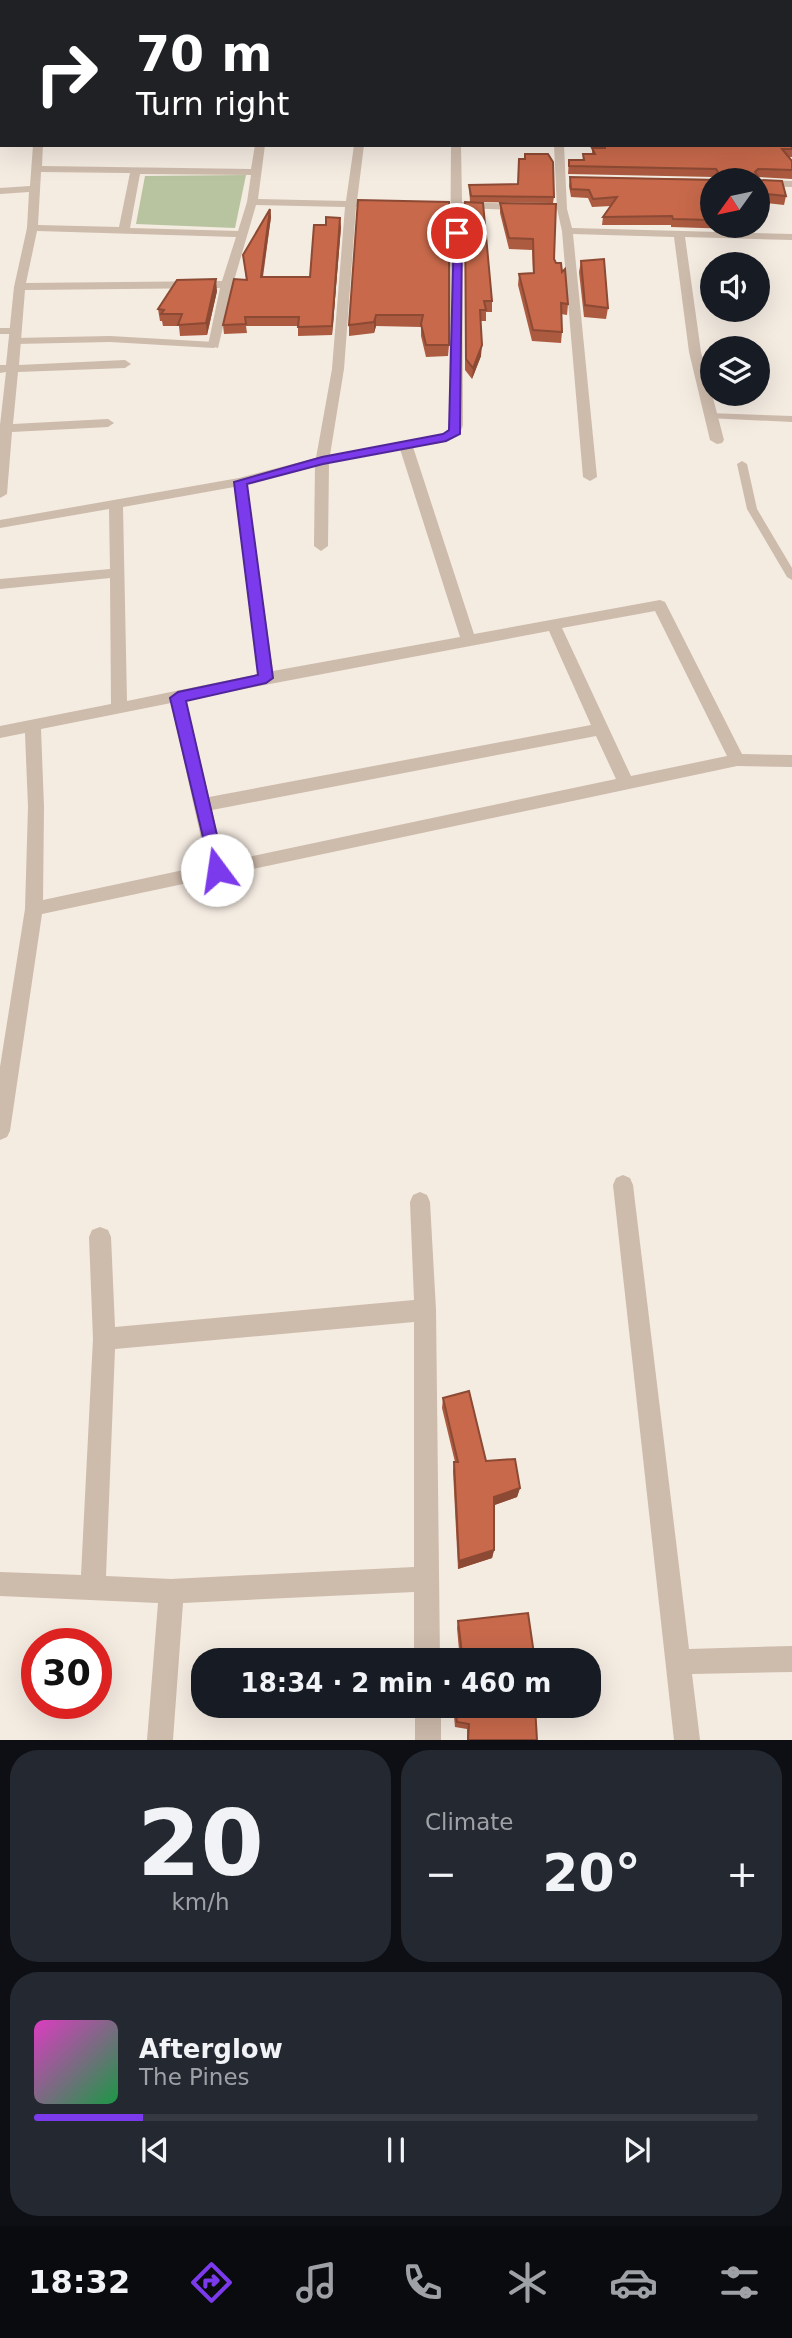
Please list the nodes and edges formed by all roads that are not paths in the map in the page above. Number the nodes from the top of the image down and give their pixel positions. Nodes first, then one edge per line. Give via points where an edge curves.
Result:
1 (148, 0) edge
2 (197, 0) edge
3 (38, 147) edge
4 (260, 147) edge
5 (359, 147) edge
6 (456, 147) edge
7 (558, 147) edge
8 (38, 169) junction
9 (136, 170) junction
10 (256, 172) junction
11 (560, 180) junction
12 (574, 180) edge
13 (770, 183) edge
14 (792, 184) edge
15 (34, 189) junction
16 (0, 191) edge
17 (252, 202) junction
18 (351, 204) junction
19 (378, 204) edge
20 (444, 205) edge
21 (457, 205) junction
22 (536, 208) edge
23 (32, 228) junction
24 (124, 230) junction
25 (567, 232) junction
26 (242, 234) junction
27 (679, 234) junction
28 (792, 237) edge
29 (227, 284) junction
30 (20, 287) junction
31 (0, 331) edge
32 (15, 336) junction
33 (214, 345) joint
34 (125, 364) dead end
35 (6, 369) edge
36 (710, 416) junction
37 (792, 419) edge
38 (108, 423) dead end
39 (3, 428) edge
40 (717, 440) dead end
41 (406, 446) junction
42 (322, 460) junction
43 (742, 464) dead end
44 (590, 477) dead end
45 (240, 482) junction
46 (0, 494) edge
47 (116, 504) junction
48 (0, 524) edge
49 (321, 546) dead end
50 (117, 573) junction
51 (792, 577) edge
52 (0, 584) edge
53 (554, 626) junction
54 (469, 642) junction
55 (266, 678) junction
56 (178, 698) junction
57 (119, 709) junction
58 (33, 726) junction
59 (601, 729) junction
60 (0, 732) edge
61 (737, 760) junction
62 (792, 761) edge
63 (625, 783) junction
64 (202, 805) junction
65 (217, 870) junction
66 (34, 909) junction
67 (0, 1131) edge
68 (624, 1185) dead end
69 (420, 1202) dead end
70 (100, 1237) dead end
71 (425, 1310) junction
72 (104, 1339) junction
73 (427, 1580) junction
74 (0, 1584) edge
75 (93, 1588) junction
76 (171, 1591) junction
77 (427, 1648) edge
78 (792, 1659) edge
79 (678, 1662) junction
80 (428, 1718) edge
81 (160, 1740) edge
82 (428, 1740) edge
83 (687, 1740) edge

1 - 2 street
3 - 8 street
4 - 10 street
5 - 18 street
6 - 21 street
7 - 11 street
8 - 9 street
8 - 15 street
9 - 10 street
9 - 24 street
10 - 17 street
11 - 12 street
11 - 25 street via 555,209
13 - 14 street
15 - 16 street
15 - 23 street
17 - 18 street
17 - 26 street
18 - 19 street
18 - 42 street via 338,369
20 - 21 street
21 - 22 street
21 - 41 street via 457,425 446,437
23 - 24 street
23 - 30 street
24 - 26 street
25 - 27 street
25 - 44 street
26 - 29 street
27 - 28 street
27 - 36 street via 695,352
29 - 30 street
29 - 33 street
30 - 32 street
31 - 32 lane
32 - 33 lane
32 - 35 street
34 - 35 street
35 - 39 street
36 - 37 lane
36 - 40 street
38 - 39 street
39 - 46 street
41 - 42 street
41 - 54 street
42 - 45 street
42 - 49 street
43 - 51 lane via 752,509
45 - 47 street
45 - 55 street
47 - 48 street
47 - 50 street
50 - 52 street
50 - 57 street
53 - 54 street
53 - 59 street
53 - 61 street via 660,605
54 - 55 street
55 - 56 street
56 - 57 street
56 - 64 street
57 - 58 street
58 - 60 street
58 - 66 street
59 - 63 street
59 - 64 street
61 - 62 street
61 - 63 street
63 - 65 street
64 - 65 street
65 - 66 street
66 - 67 street
68 - 79 street
69 - 71 street
70 - 72 street
71 - 72 street
71 - 73 street
72 - 75 street
73 - 76 street
73 - 77 street
74 - 75 street
75 - 76 street
76 - 81 street
78 - 79 street
79 - 83 street
80 - 82 street

